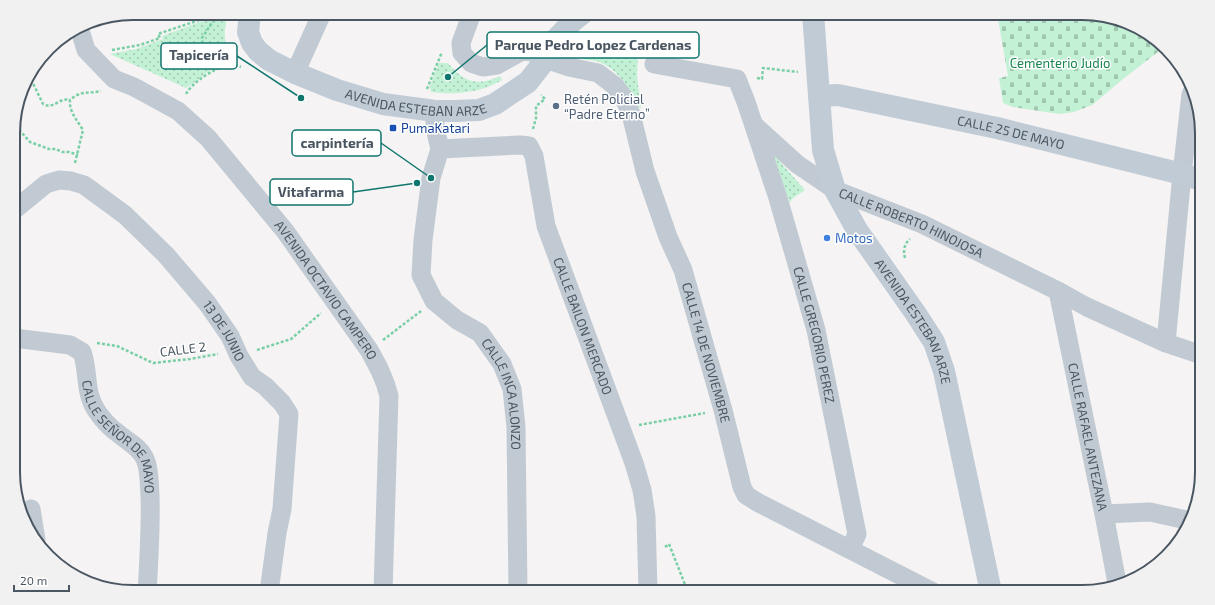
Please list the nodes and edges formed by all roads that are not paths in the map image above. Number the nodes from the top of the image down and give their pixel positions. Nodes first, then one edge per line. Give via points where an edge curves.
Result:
1 (249, 20) edge
2 (319, 20) edge
3 (469, 20) edge
4 (574, 20) edge
5 (814, 20) edge
6 (81, 33) edge
7 (651, 58) road end
8 (546, 59) junction
9 (295, 73) junction
10 (819, 96) junction
11 (1191, 105) edge
12 (435, 111) junction
13 (752, 123) junction
14 (440, 149) junction
15 (1192, 177) edge
16 (835, 190) junction
17 (20, 206) edge
18 (1058, 291) junction
19 (20, 339) edge
20 (1166, 343) junction
21 (1195, 353) edge
22 (31, 509) dead end
23 (1104, 514) junction
24 (1184, 519) edge
25 (34, 525) edge
26 (850, 549) junction
27 (1116, 579) edge
28 (147, 585) edge
29 (270, 585) edge
30 (383, 585) edge
31 (518, 585) edge
32 (648, 585) edge
33 (919, 585) edge
34 (990, 585) edge

1 - 9 main road, AVENIDA ESTEBAN ARZE via 248,32 258,51 269,60
2 - 9 street
3 - 8 street, CALLE 14 DE NOVIEMBRE via 461,43 462,53 471,63 483,67 497,65 522,51 532,52
4 - 8 main road, AVENIDA ESTEBAN ARZE via 556,40
5 - 10 main road, AVENIDA ESTEBAN ARZE
6 - 30 street, AVENIDA OCTAVIO CAMPERO via 86,50 114,79 178,111 208,138 285,231 381,370 389,396
7 - 13 street via 737,78
8 - 12 main road, AVENIDA ESTEBAN ARZE via 528,82 495,104 479,110
8 - 26 street, CALLE 14 DE NOVIEMBRE via 598,73 615,86 624,98 631,114 645,171 668,237 683,270 746,494
9 - 12 main road, AVENIDA ESTEBAN ARZE via 337,90 383,104
10 - 15 main road, CALLE 25 DE MAYO via 838,95 997,128
10 - 16 main road, AVENIDA ESTEBAN ARZE via 823,150
11 - 15 street
12 - 14 street, CALLE INCA ALONZO via 435,128
13 - 16 street, CALLE ROBERTO HINOJOSA via 797,164
13 - 26 street, CALLE GREGORIO PEREZ via 778,198 816,330 857,534
14 - 31 street, CALLE INCA ALONZO via 432,178 421,275 434,301 457,320 480,333 502,364 512,389 516,427
14 - 32 street, CALLE BAILON MERCADO via 520,145 529,146 534,156 546,226 642,490 646,516
15 - 20 street
16 - 18 street, CALLE ROBERTO HINOJOSA via 922,224
16 - 34 main road, AVENIDA ESTEBAN ARZE via 858,230 934,342 944,371
17 - 29 street, 13 DE JUNIO via 46,184 59,180 71,181 84,185 125,215 166,255 207,303 230,336 252,377 282,403 289,414 282,509
18 - 20 street, CALLE ROBERTO HINOJOSA
18 - 23 street, CALLE RAFAEL ANTEZANA
19 - 28 street, CALLE SEÑOR DE MAYO via 70,345 82,352 89,397 96,410 118,434 132,443 145,459 150,515
20 - 21 street, CALLE ROBERTO HINOJOSA
22 - 25 street
23 - 24 street via 1150,512
23 - 27 street, CALLE RAFAEL ANTEZANA
26 - 33 street, CALLE 14 DE NOVIEMBRE

